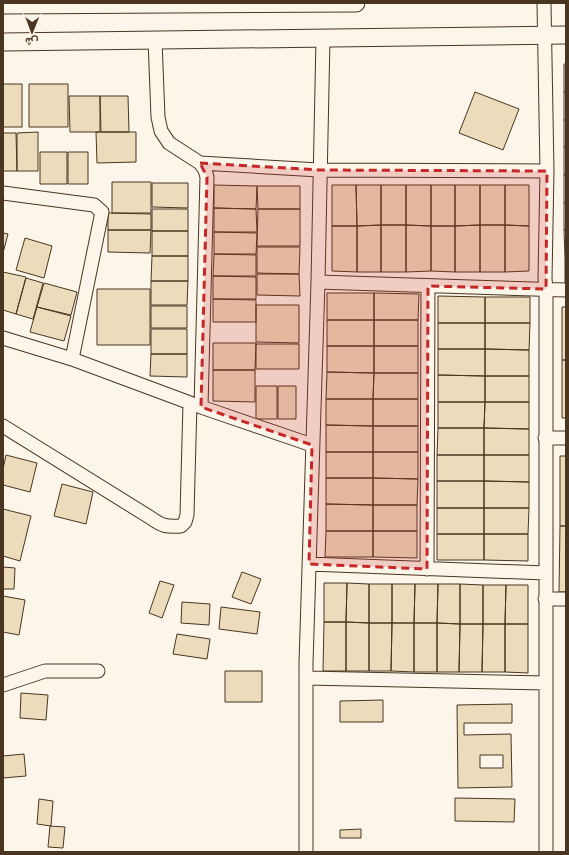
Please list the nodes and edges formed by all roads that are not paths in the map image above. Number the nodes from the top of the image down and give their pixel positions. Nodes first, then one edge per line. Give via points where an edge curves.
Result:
1 (356, 3) edge
2 (544, 3) edge
3 (3, 5) edge
4 (544, 35) junction
5 (566, 35) edge
6 (323, 38) junction
7 (155, 40) junction
8 (3, 42) edge
9 (200, 163) junction
10 (319, 170) junction
11 (547, 171) junction
12 (3, 193) edge
13 (318, 282) junction
14 (428, 286) junction
15 (546, 290) junction
16 (566, 290) edge
17 (3, 338) edge
18 (72, 359) junction
19 (195, 405) junction
20 (3, 426) edge
21 (545, 438) junction
22 (566, 438) edge
23 (312, 445) junction
24 (309, 564) junction
25 (427, 569) junction
26 (545, 573) junction
27 (546, 599) junction
28 (566, 600) edge
29 (98, 671) dead end
30 (306, 678) junction
31 (546, 683) junction
32 (3, 685) edge
33 (306, 852) edge
34 (546, 852) edge

1 - 3 street
2 - 4 street
4 - 5 street
4 - 6 street
4 - 11 street
6 - 7 street
6 - 10 street
7 - 8 street
7 - 9 street via 158,117 161,131 169,143
9 - 10 street
9 - 19 street via 207,177
10 - 11 street
10 - 13 street
11 - 15 street
12 - 18 street via 94,205 102,212
13 - 14 street
13 - 23 street
14 - 15 street
14 - 25 street
15 - 16 street
15 - 21 street
17 - 18 street
18 - 19 street
19 - 20 street via 187,515 181,526 161,525
19 - 23 street
21 - 22 street
21 - 26 street
23 - 24 street
24 - 25 street
24 - 30 street
25 - 26 street
26 - 27 street
27 - 28 street
27 - 31 street
29 - 32 street via 45,671
30 - 31 street
30 - 33 street
31 - 34 street

